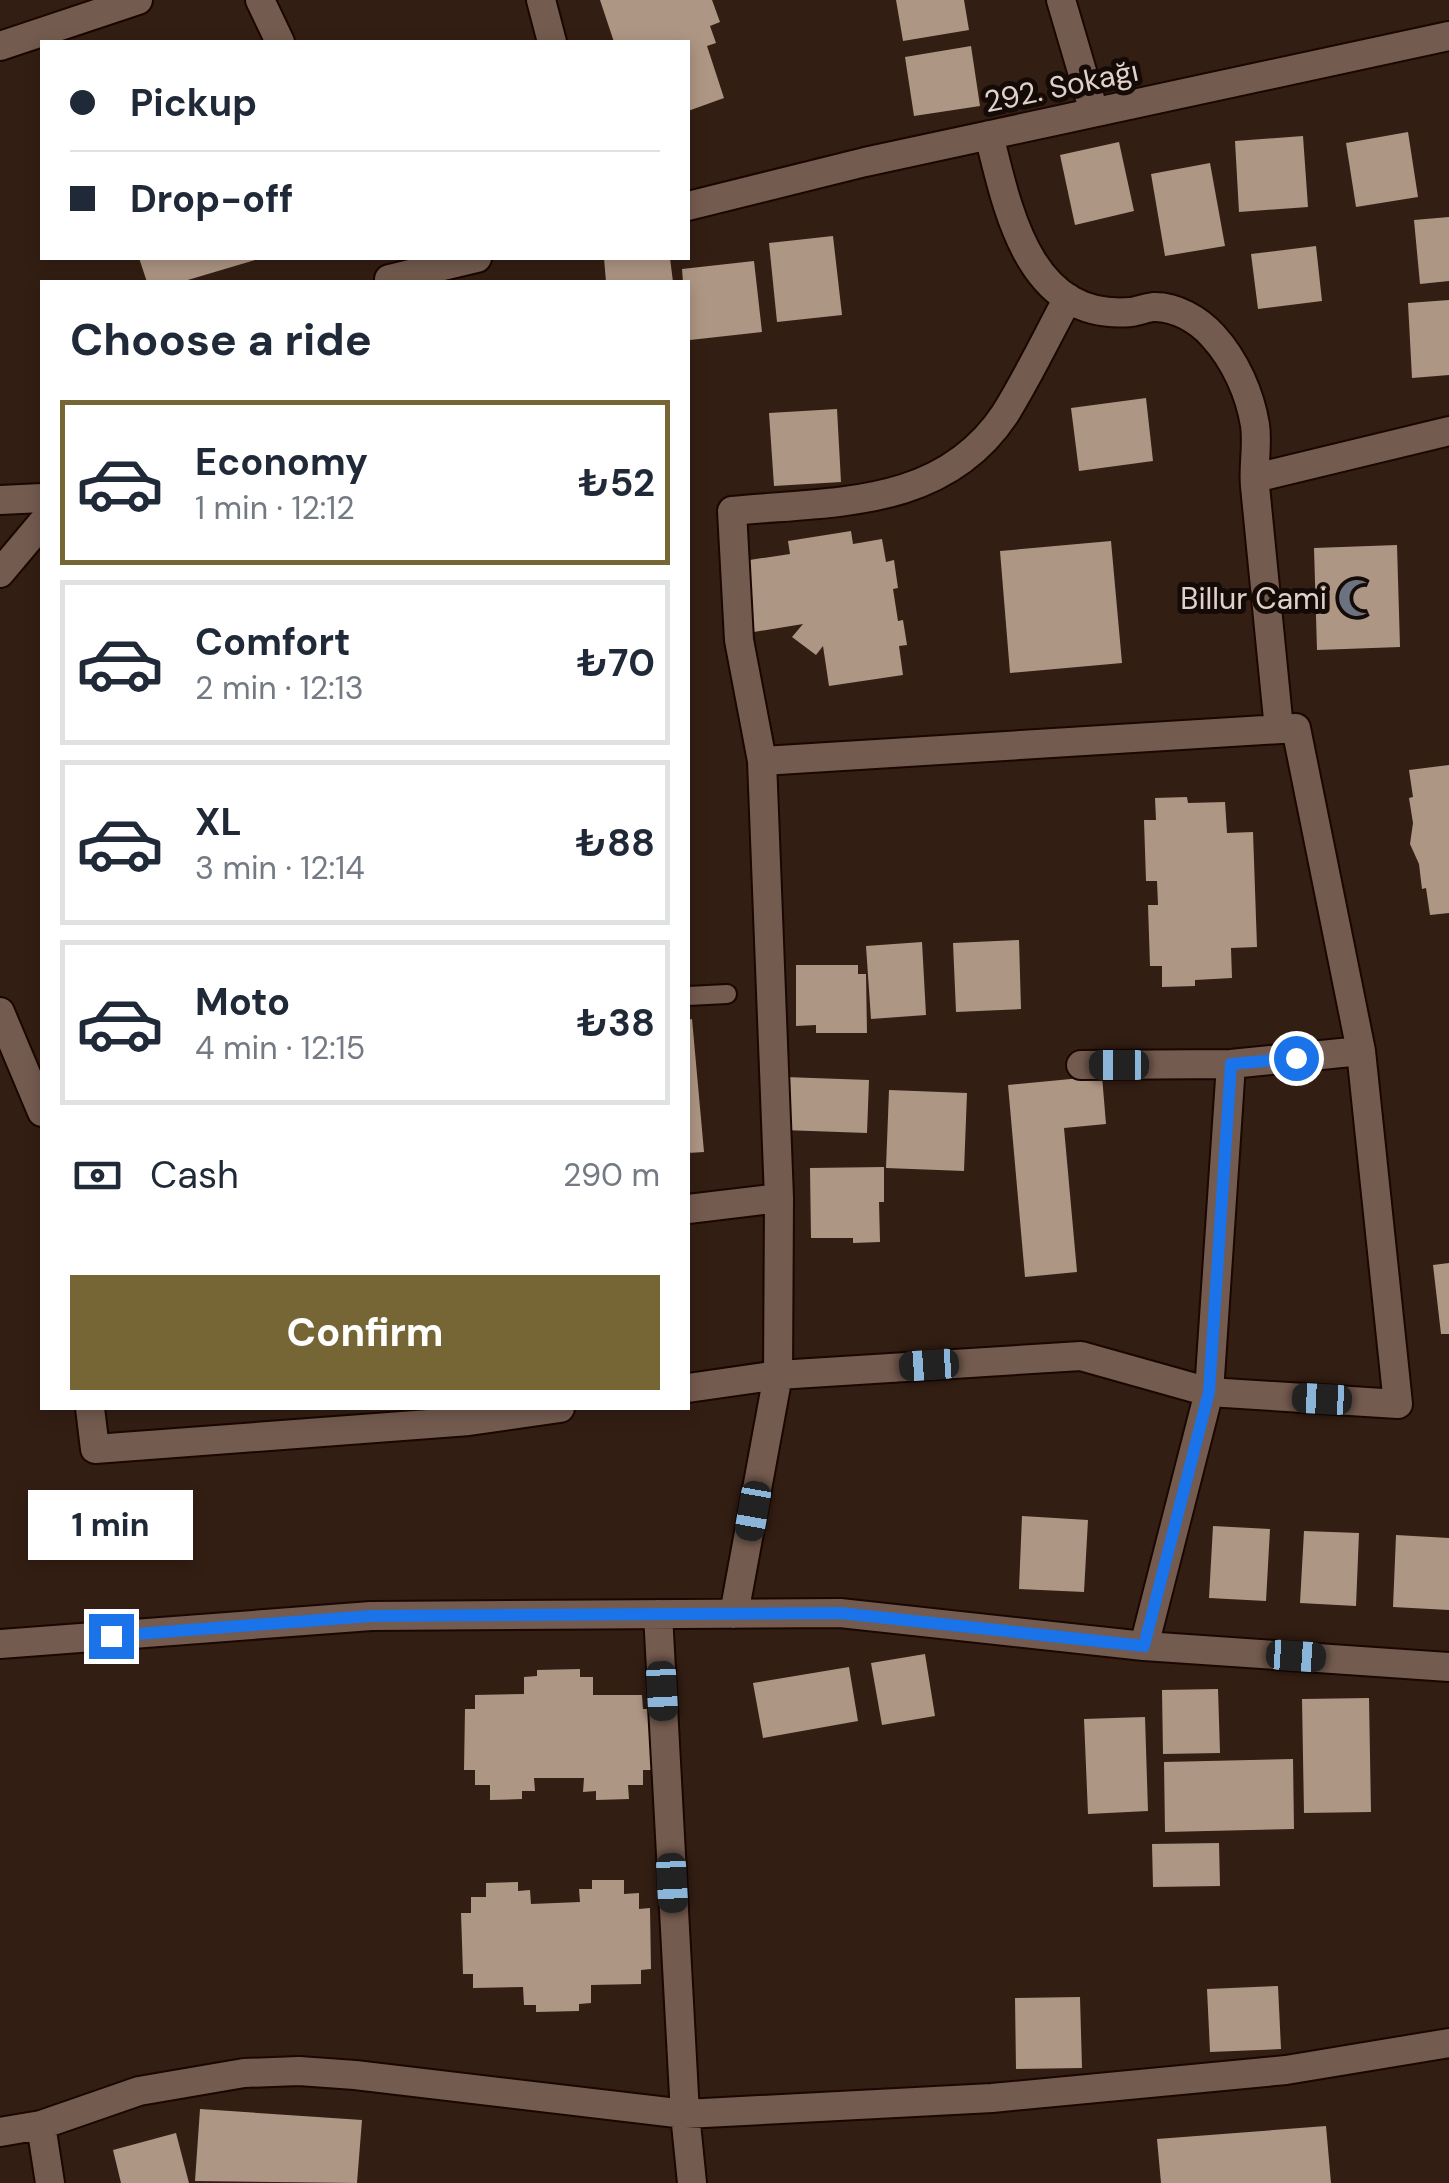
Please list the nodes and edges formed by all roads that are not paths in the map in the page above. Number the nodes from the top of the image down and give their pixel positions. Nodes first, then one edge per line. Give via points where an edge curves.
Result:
1 (138, 0) edge
2 (260, 0) edge
3 (541, 0) edge
4 (1060, 0) edge
5 (1449, 36) edge
6 (279, 40) edge
7 (551, 40) edge
8 (0, 46) edge
9 (1094, 112) junction
10 (988, 135) junction
11 (690, 206) edge
12 (465, 260) edge
13 (386, 273) edge
14 (1068, 298) junction
15 (1449, 431) edge
16 (1254, 478) junction
17 (40, 498) edge
18 (0, 500) edge
19 (40, 525) edge
20 (0, 573) edge
21 (1280, 729) junction
22 (762, 761) junction
23 (727, 994) dead end
24 (690, 996) edge
25 (0, 1012) edge
26 (1361, 1051) junction
27 (1231, 1064) junction
28 (1081, 1065) dead end
29 (40, 1107) edge
30 (779, 1198) junction
31 (690, 1209) edge
32 (778, 1375) junction
33 (690, 1388) edge
34 (1209, 1392) junction
35 (90, 1410) edge
36 (530, 1410) edge
37 (469, 1414) edge
38 (658, 1614) junction
39 (734, 1614) junction
40 (0, 1644) edge
41 (1144, 1646) junction
42 (1449, 1667) edge
43 (1449, 2044) edge
44 (685, 2114) junction
45 (42, 2125) junction
46 (0, 2132) edge
47 (50, 2183) edge
48 (692, 2183) edge

1 - 8 street
2 - 6 street
3 - 7 street
4 - 9 street
5 - 9 street, 292. Sokağı
9 - 10 street, 292. Sokağı
10 - 11 street, 292. Sokağı
10 - 14 street via 1028,257
12 - 13 street
14 - 16 street via 1110,312 1172,310 1213,336 1248,398
14 - 22 street via 1004,414 940,476 889,495 732,511 739,640
15 - 16 street
16 - 21 street
17 - 18 street
19 - 20 street
21 - 22 street
21 - 26 street via 1296,728
22 - 30 street
23 - 24 lane
25 - 29 street
26 - 27 street
26 - 34 street via 1398,1404
27 - 28 street
27 - 34 street
30 - 31 street
30 - 32 street
32 - 33 street
32 - 34 street via 1080,1356
32 - 39 street
34 - 41 street
35 - 37 street via 94,1449
36 - 37 street
38 - 39 street
38 - 40 street via 371,1616
38 - 44 street
39 - 41 street via 840,1613
41 - 42 street
43 - 44 street via 1286,2070 992,2098
44 - 45 street via 299,2071 189,2080
44 - 48 street
45 - 46 street
45 - 47 street

